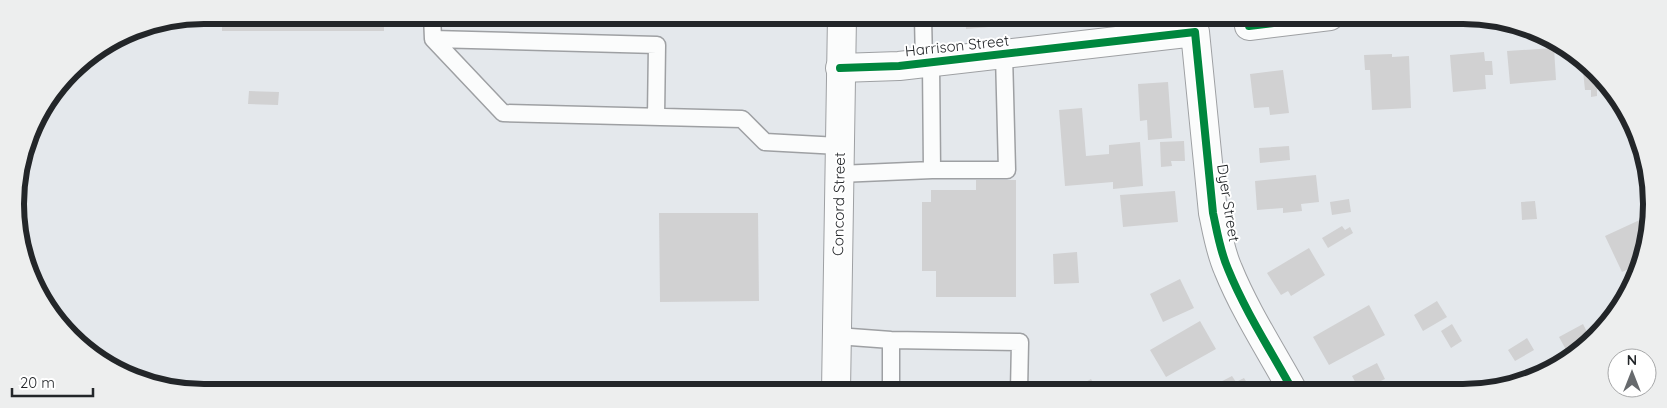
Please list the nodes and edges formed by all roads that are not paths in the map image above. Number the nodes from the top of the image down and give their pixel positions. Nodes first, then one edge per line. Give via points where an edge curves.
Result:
1 (432, 24) edge
2 (842, 24) edge
3 (924, 24) edge
4 (1265, 24) edge
5 (1249, 26) dead end
6 (1194, 32) joint
7 (433, 39) junction
8 (1004, 55) junction
9 (928, 63) junction
10 (840, 68) junction
11 (656, 117) junction
12 (840, 146) junction
13 (932, 170) junction
14 (839, 174) junction
15 (837, 336) junction
16 (891, 340) junction
17 (836, 384) edge
18 (891, 384) edge
19 (1019, 384) edge
20 (1288, 384) edge

1 - 7 lane
2 - 10 street, Concord Street
3 - 9 lane
4 - 5 street
6 - 8 street, Harrison Street
6 - 20 street, Dyer Street via 1213,212 1219,241 1239,294
7 - 11 lane via 503,113
7 - 11 lane via 657,45
8 - 9 street, Harrison Street
8 - 13 lane via 1007,170
9 - 10 street, Harrison Street
9 - 13 lane
10 - 12 street, Concord Street
11 - 12 lane via 742,119 765,142
12 - 14 street, Concord Street
13 - 14 lane
14 - 15 street, Concord Street
15 - 16 lane
15 - 17 street, Concord Street
16 - 18 lane
16 - 19 lane via 1020,342

